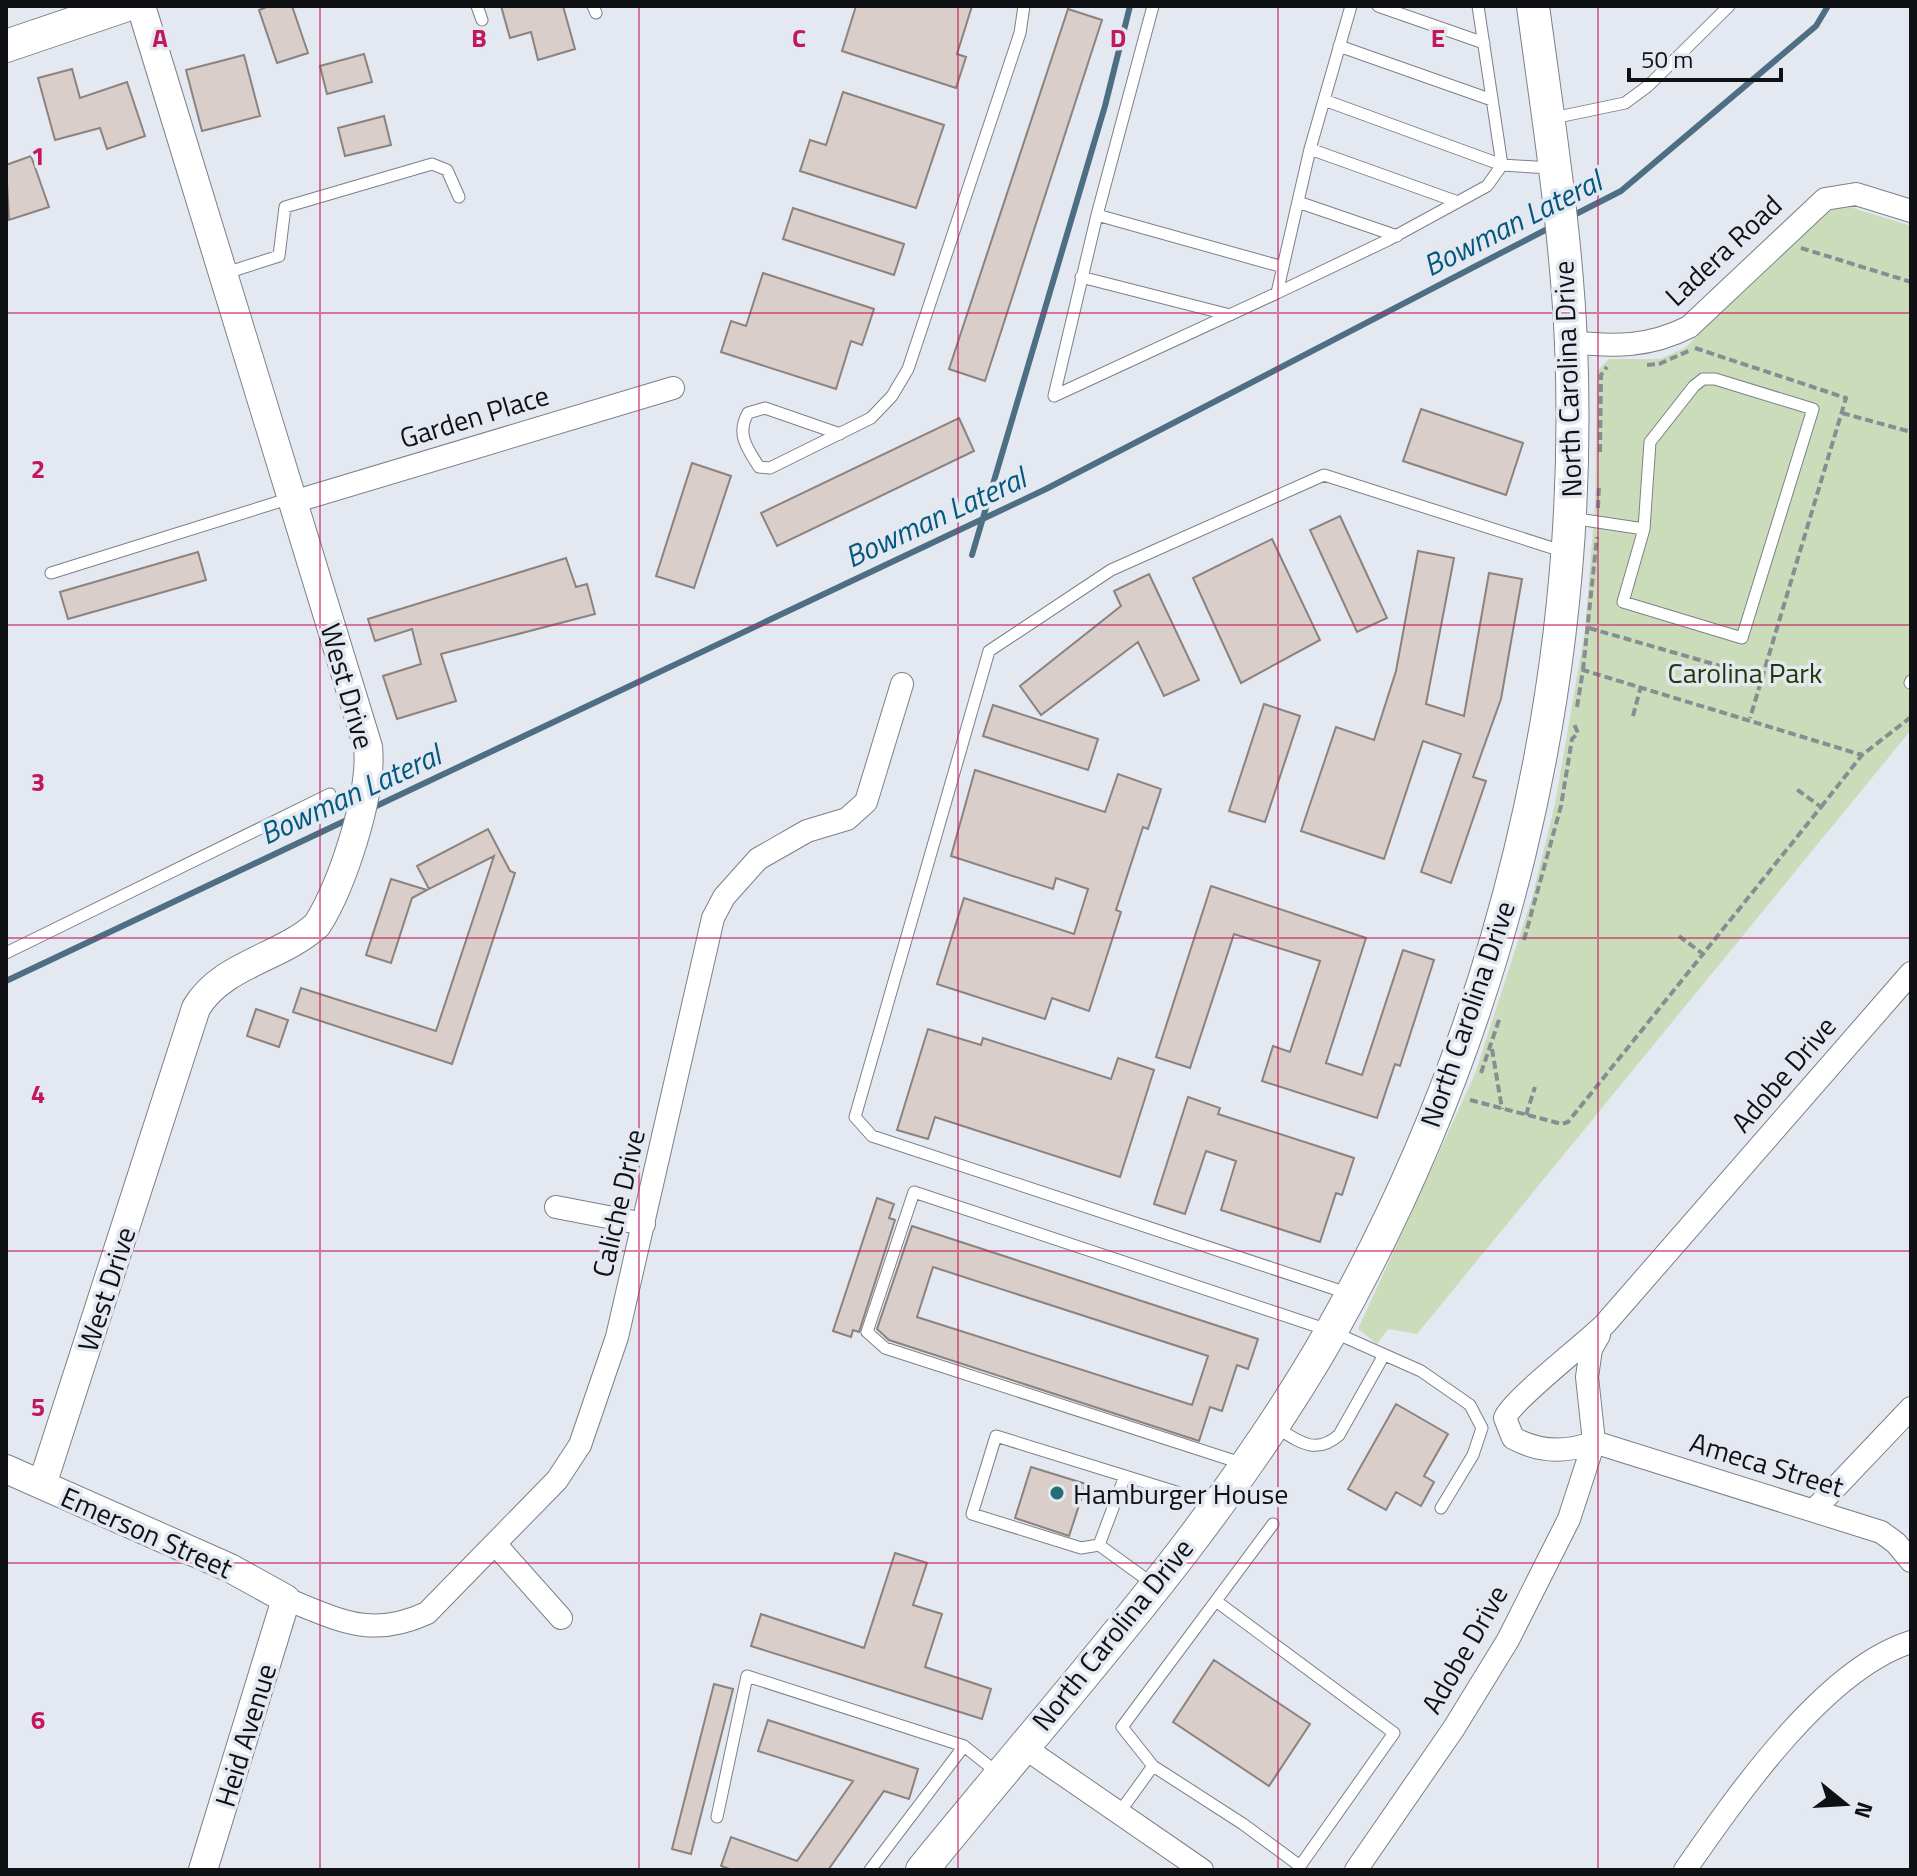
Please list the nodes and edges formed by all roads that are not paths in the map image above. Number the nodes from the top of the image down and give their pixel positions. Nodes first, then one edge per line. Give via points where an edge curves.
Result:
1 (124, 6) edge
2 (141, 6) edge
3 (477, 6) edge
4 (1024, 6) edge
5 (1153, 6) edge
6 (1351, 6) edge
7 (1378, 6) edge
8 (1478, 6) edge
9 (1533, 6) edge
10 (1729, 6) edge
11 (482, 20) dead end
12 (1484, 43) junction
13 (6, 46) edge
14 (1339, 46) junction
15 (1324, 100) junction
16 (1492, 100) junction
17 (1548, 119) junction
18 (1310, 149) junction
19 (1502, 165) junction
20 (1557, 181) junction
21 (459, 197) dead end
22 (1298, 202) junction
23 (1458, 202) junction
24 (1911, 211) edge
25 (1097, 215) junction
26 (1397, 236) junction
27 (1283, 267) junction
28 (223, 275) junction
29 (1081, 277) junction
30 (1277, 293) junction
31 (1231, 315) junction
32 (1571, 342) junction
33 (673, 388) dead end
34 (840, 434) junction
35 (292, 500) junction
36 (1571, 518) junction
37 (1644, 529) junction
38 (1569, 553) junction
39 (51, 573) dead end
40 (902, 684) dead end
41 (330, 794) dead end
42 (6, 953) edge
43 (1911, 973) edge
44 (556, 1207) dead end
45 (644, 1224) junction
46 (1350, 1294) junction
47 (1605, 1324) junction
48 (1331, 1331) junction
49 (1384, 1355) junction
50 (1911, 1408) edge
51 (1271, 1424) junction
52 (1594, 1442) junction
53 (1244, 1464) junction
54 (6, 1469) edge
55 (1125, 1476) junction
56 (42, 1485) junction
57 (1216, 1504) junction
58 (1441, 1508) dead end
59 (1815, 1509) junction
60 (1273, 1524) dead end
61 (496, 1545) junction
62 (1099, 1545) junction
63 (1911, 1561) edge
64 (1154, 1585) junction
65 (286, 1599) junction
66 (1216, 1601) junction
67 (561, 1618) dead end
68 (1911, 1642) edge
69 (964, 1746) junction
70 (1022, 1746) junction
71 (1153, 1766) junction
72 (999, 1775) junction
73 (1119, 1813) junction
74 (717, 1817) dead end
75 (203, 1870) edge
76 (870, 1870) edge
77 (922, 1870) edge
78 (1202, 1870) edge
79 (1356, 1870) edge
80 (1685, 1870) edge

1 - 13 main road
2 - 28 street, West Drive
3 - 11 lane
4 - 34 lane via 1020,33 908,369 871,418
5 - 25 lane
6 - 14 lane
7 - 12 lane
8 - 12 lane
9 - 17 main road, North Carolina Drive
10 - 17 lane via 1625,103
12 - 16 lane
14 - 15 lane
14 - 16 lane
15 - 18 lane
15 - 19 lane
16 - 19 lane
17 - 20 main road, North Carolina Drive
18 - 22 lane
18 - 23 lane
19 - 20 lane
19 - 23 lane via 1487,186
20 - 32 main road, North Carolina Drive
21 - 28 lane via 447,170 432,164 285,207 279,256
22 - 26 lane
22 - 27 lane
23 - 26 lane
24 - 32 street, Ladera Road via 1856,194 1825,199 1689,327 1640,345
25 - 27 lane
25 - 29 lane
26 - 30 lane
27 - 30 lane
28 - 35 street, West Drive
29 - 31 lane
29 - 31 lane via 1054,396
30 - 31 lane
32 - 36 main road, North Carolina Drive
33 - 35 street, Garden Place
34 - 34 lane via 770,468 759,467 742,440 741,425 748,413 765,408
35 - 39 lane
35 - 56 street, West Drive via 368,747 366,797 317,925 217,982 196,1008
36 - 37 lane
36 - 38 main road, North Carolina Drive
37 - 37 lane via 1623,602 1742,638 1813,409 1703,379 1650,442
38 - 46 main road, North Carolina Drive via 1547,724 1515,875 1451,1071
38 - 46 lane via 1324,475 1111,570 989,651 855,1117 872,1136
40 - 45 street, Caliche Drive via 866,802 847,819 807,831 758,859 713,918
41 - 42 lane
43 - 47 street, Adobe Drive
44 - 45 street
45 - 61 street, Caliche Drive via 617,1337 580,1445 557,1480
46 - 48 main road, North Carolina Drive
47 - 52 street, Adobe Drive via 1588,1363
47 - 52 street, Adobe Drive via 1512,1403 1505,1418 1513,1438 1539,1448 1560,1450
48 - 49 lane
48 - 51 main road, North Carolina Drive
48 - 53 lane via 914,1192 867,1332 885,1348
49 - 51 lane via 1339,1435 1328,1445 1310,1447
49 - 58 lane via 1421,1371 1478,1416 1480,1438
50 - 59 street
51 - 53 main road, North Carolina Drive
52 - 59 street, Ameca Street
52 - 79 street, Adobe Drive via 1569,1519 1508,1640
53 - 57 main road, North Carolina Drive
54 - 56 street, Emerson Street
55 - 57 lane
55 - 62 lane
55 - 62 lane via 996,1436 972,1514 1081,1548
56 - 65 street, Emerson Street via 230,1568
57 - 64 main road, North Carolina Drive
59 - 63 street, Ameca Street via 1881,1532
60 - 66 lane
61 - 65 street, Caliche Drive via 427,1613 387,1628 358,1624
61 - 67 street
62 - 64 lane
64 - 70 main road, North Carolina Drive
65 - 75 street, Heid Avenue
66 - 71 lane via 1122,1727
66 - 71 lane via 1394,1733 1300,1866
68 - 80 street via 1870,1663 1787,1736
69 - 72 lane
69 - 74 lane via 747,1676
69 - 76 lane
70 - 72 main road, North Carolina Drive
70 - 73 street
71 - 73 lane
72 - 77 main road, North Carolina Drive
73 - 78 street

